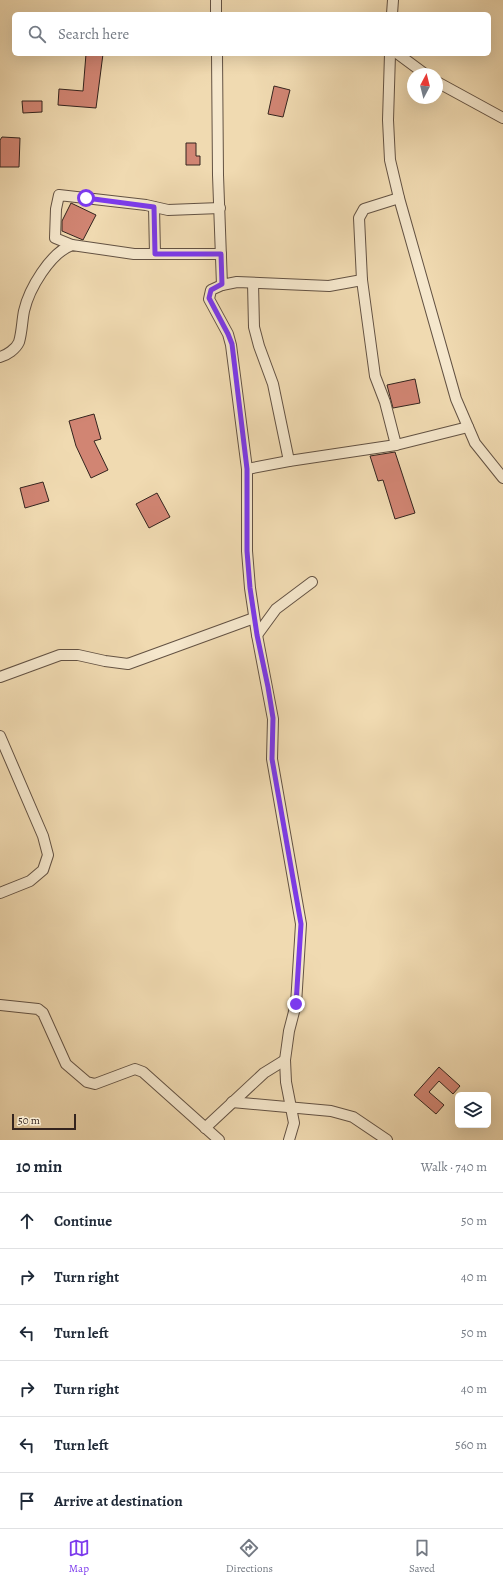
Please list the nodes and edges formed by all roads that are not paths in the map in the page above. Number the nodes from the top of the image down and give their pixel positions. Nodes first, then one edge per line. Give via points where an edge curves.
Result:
1 (216, 0) edge
2 (392, 0) edge
3 (216, 12) edge
4 (392, 12) edge
5 (217, 56) edge
6 (390, 56) edge
7 (401, 56) edge
8 (417, 68) edge
9 (443, 86) edge
10 (503, 118) edge
11 (399, 198) junction
12 (154, 207) junction
13 (220, 208) junction
14 (72, 245) junction
15 (155, 254) junction
16 (221, 254) junction
17 (362, 280) junction
18 (253, 283) junction
19 (222, 284) junction
20 (0, 357) edge
21 (468, 427) junction
22 (396, 445) junction
23 (289, 461) junction
24 (247, 469) junction
25 (503, 478) edge
26 (312, 582) dead end
27 (254, 618) junction
28 (257, 635) junction
29 (0, 677) edge
30 (0, 736) edge
31 (0, 893) edge
32 (0, 1005) edge
33 (285, 1060) junction
34 (232, 1102) junction
35 (290, 1106) junction
36 (205, 1128) junction
37 (219, 1140) edge
38 (289, 1140) edge
39 (387, 1140) edge

1 - 3 street
2 - 4 street
5 - 13 street
6 - 11 street via 390,160
7 - 8 street
9 - 10 street
11 - 17 street via 368,207 360,214
11 - 21 street via 456,399
12 - 13 street via 168,210
12 - 14 street via 59,195 55,238
12 - 15 street
13 - 16 street
14 - 15 street via 134,254
14 - 20 street via 62,249 32,288 24,310 19,343 7,355
15 - 16 street
16 - 19 street
17 - 18 street via 329,286
17 - 22 street via 375,376
18 - 19 street
18 - 23 street via 254,327 273,384
19 - 24 street via 211,290 209,298 232,344
21 - 22 street
21 - 25 street via 475,443
22 - 23 street
23 - 24 street
24 - 27 street via 247,551
26 - 28 street via 276,609
27 - 28 street
27 - 29 street via 128,664 78,655 60,655
28 - 33 street via 272,711 272,759 301,924 296,1004
30 - 31 street via 43,836 48,855 43,870 30,881
32 - 36 street via 38,1008 43,1013 66,1064 86,1082 95,1084 135,1069 143,1072
33 - 34 street via 264,1073
33 - 35 street
34 - 35 street
34 - 36 street
35 - 38 street via 294,1123
35 - 39 street via 331,1111 353,1118
36 - 37 street

